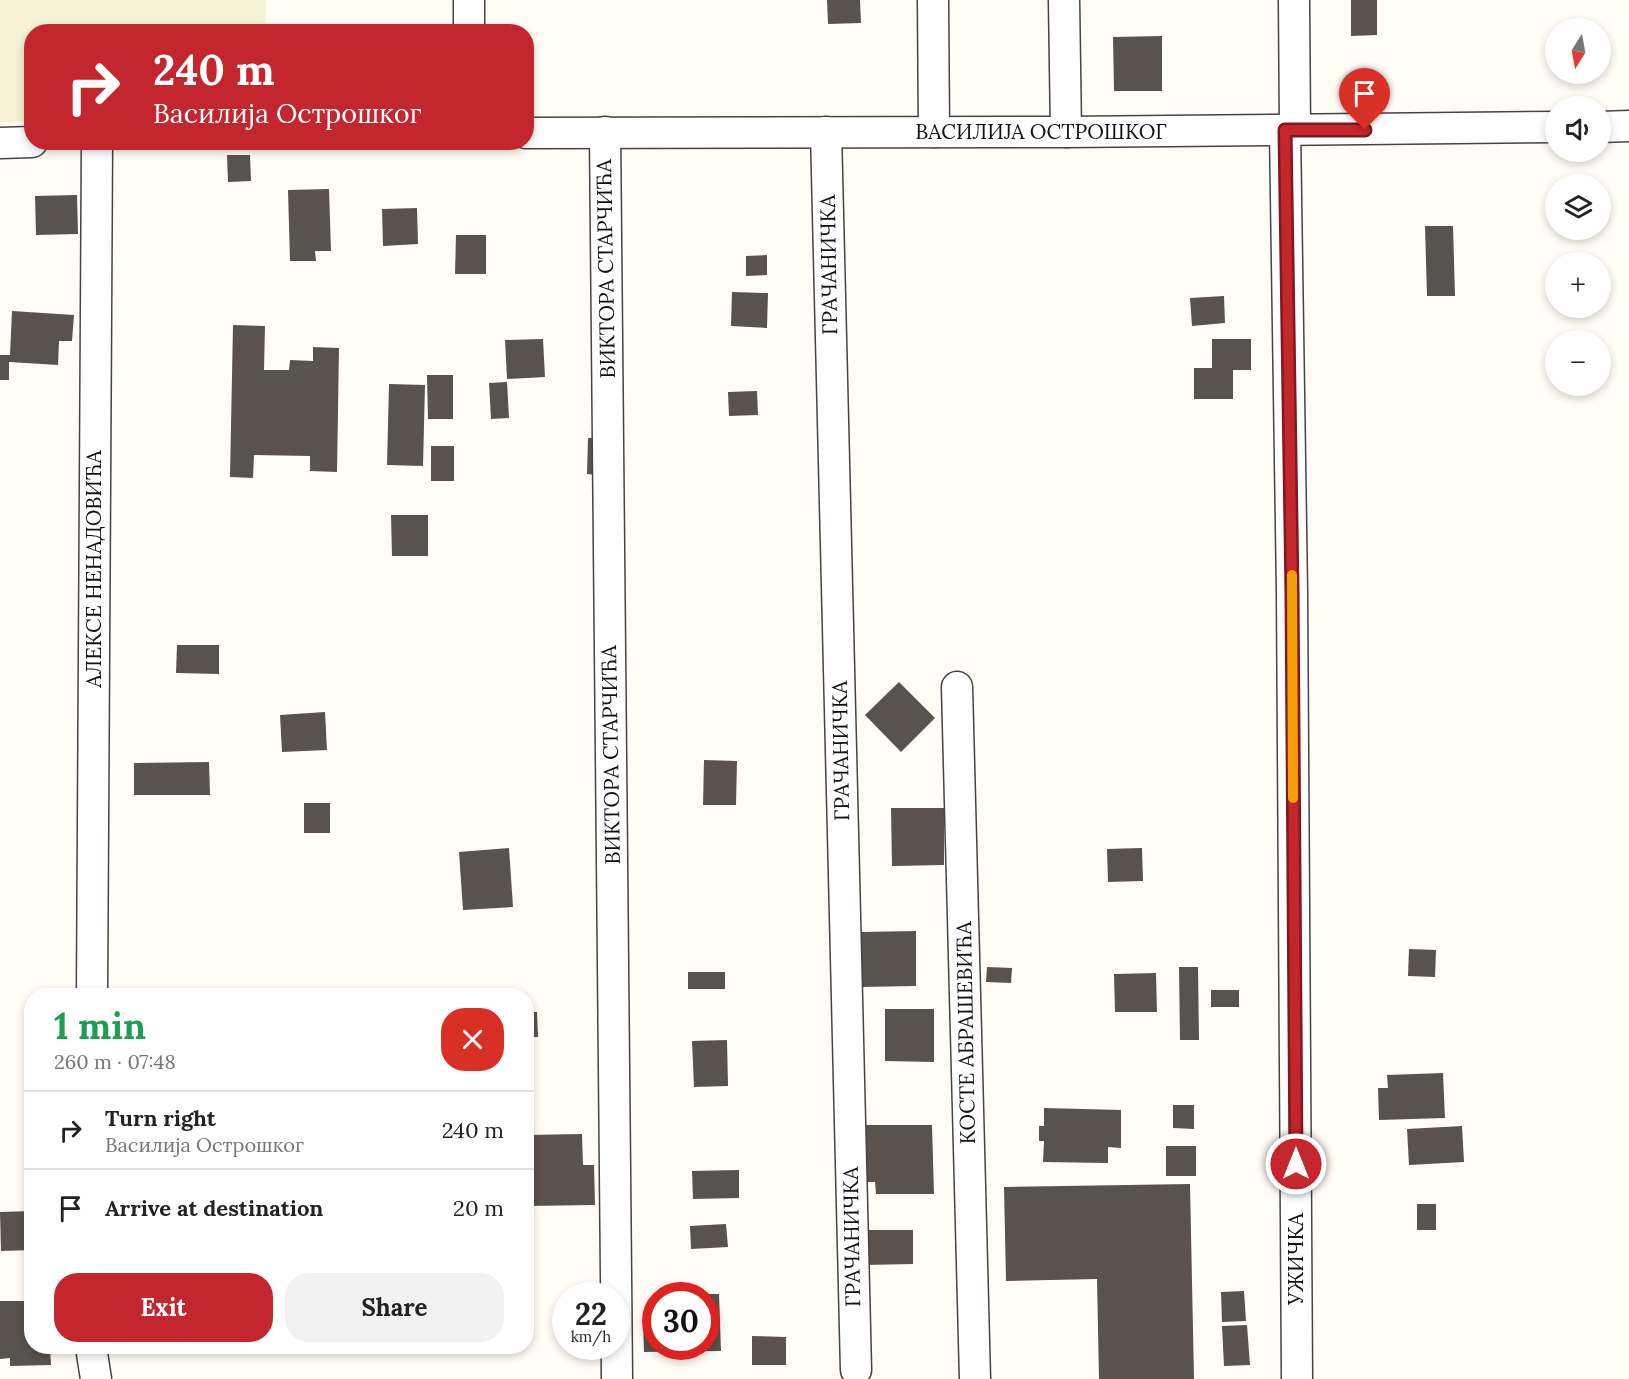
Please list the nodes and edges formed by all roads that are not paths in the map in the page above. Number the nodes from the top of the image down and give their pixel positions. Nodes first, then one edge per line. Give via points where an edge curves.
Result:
1 (469, 0) edge
2 (933, 0) edge
3 (1064, 0) edge
4 (1294, 0) edge
5 (469, 24) edge
6 (1629, 126) edge
7 (1545, 127) edge
8 (1611, 127) edge
9 (1290, 130) junction
10 (605, 132) junction
11 (826, 132) junction
12 (934, 132) junction
13 (1066, 132) junction
14 (534, 133) edge
15 (24, 142) edge
16 (0, 143) edge
17 (97, 150) edge
18 (957, 687) dead end
19 (92, 988) edge
20 (92, 1354) edge
21 (856, 1370) dead end
22 (96, 1379) edge
23 (617, 1379) edge
24 (975, 1379) edge
25 (1297, 1379) edge

1 - 5 street
2 - 12 street
3 - 13 street
4 - 9 street, УЖИЧКА
6 - 8 street
7 - 9 street, ВАСИЛИЈА ОСТРОШКОГ
9 - 13 street, ВАСИЛИЈА ОСТРОШКОГ
9 - 25 street, УЖИЧКА
10 - 11 street, ВАСИЛИЈА ОСТРОШКОГ
10 - 14 street, ВАСИЛИЈА ОСТРОШКОГ
10 - 23 street, ВИКТОРА СТАРЧИЋА
11 - 12 street, ВАСИЛИЈА ОСТРОШКОГ
11 - 21 street, ГРАЧАНИЧКА
12 - 13 street, ВАСИЛИЈА ОСТРОШКОГ
15 - 16 street
17 - 19 street, АЛЕКСЕ НЕНАДОВИЋА
18 - 24 street, КОСТЕ АБРАШЕВИЋА
20 - 22 street

